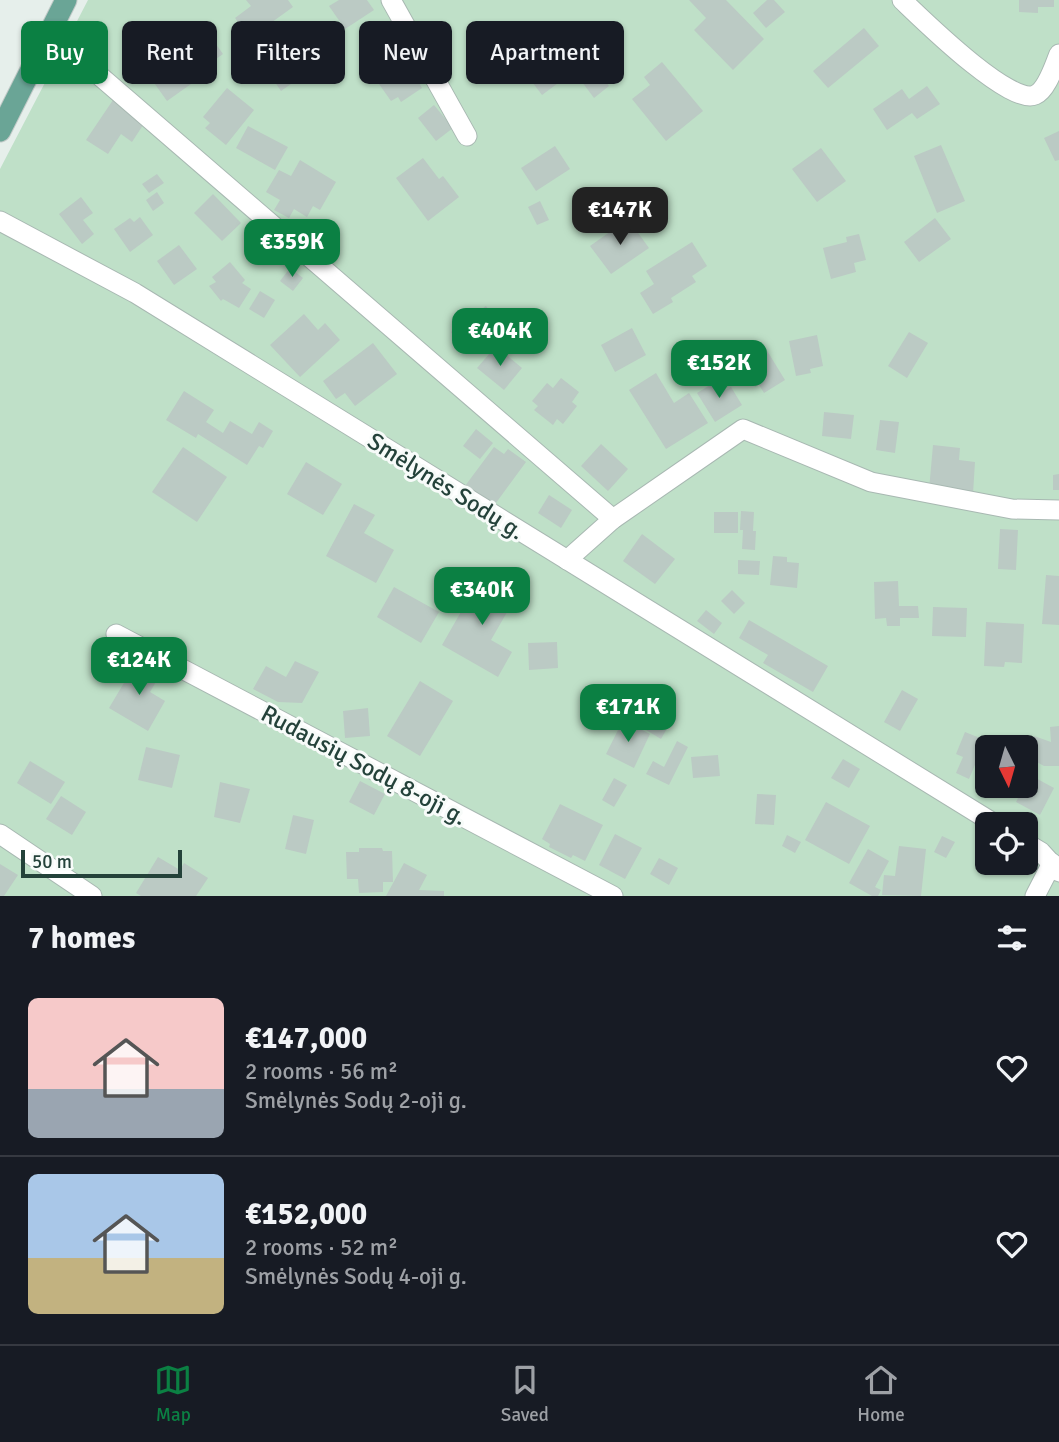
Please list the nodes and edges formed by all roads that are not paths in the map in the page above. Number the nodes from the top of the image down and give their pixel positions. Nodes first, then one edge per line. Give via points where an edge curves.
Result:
1 (66, 0) edge
2 (391, 0) edge
3 (902, 0) edge
4 (55, 21) edge
5 (1059, 54) edge
6 (108, 83) edge
7 (24, 84) edge
8 (0, 131) edge
9 (467, 136) dead end
10 (0, 221) edge
11 (1059, 510) edge
12 (613, 519) junction
13 (567, 560) junction
14 (116, 634) dead end
15 (976, 812) edge
16 (0, 834) edge
17 (1038, 853) edge
18 (1056, 867) edge
19 (92, 896) edge
20 (613, 896) edge
21 (1035, 896) edge

1 - 4 main road
2 - 9 street
3 - 5 street via 1010,92 1035,95 1044,87
6 - 12 street
7 - 8 main road
10 - 13 street, Smėlynės Sodų g. via 135,293
11 - 12 street via 1012,509 871,482 743,429
12 - 13 street
13 - 15 street, Smėlynės Sodų g.
14 - 20 street, Rudausių Sodų 8-oji g.
16 - 19 street
17 - 18 street
18 - 21 street

